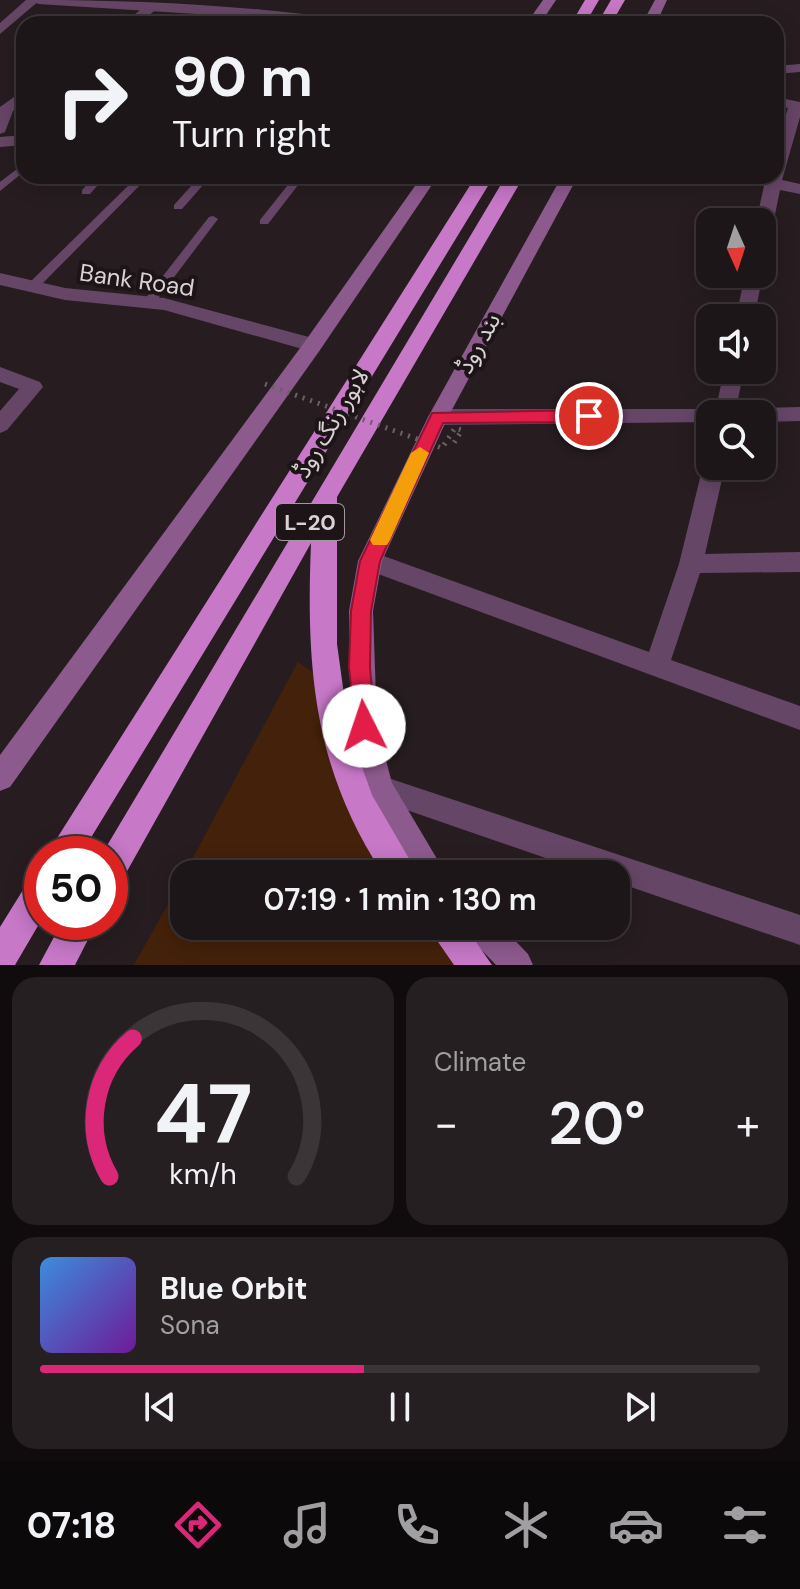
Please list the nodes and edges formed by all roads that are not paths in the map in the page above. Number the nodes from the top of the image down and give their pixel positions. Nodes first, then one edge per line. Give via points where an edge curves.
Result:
1 (36, 0) edge
2 (164, 4) edge
3 (262, 12) junction
4 (17, 16) edge
5 (144, 16) edge
6 (257, 16) edge
7 (291, 16) edge
8 (16, 17) edge
9 (0, 30) edge
10 (16, 101) edge
11 (798, 106) edge
12 (0, 129) edge
13 (784, 147) edge
14 (16, 173) edge
15 (94, 184) edge
16 (136, 184) edge
17 (199, 184) edge
18 (294, 184) edge
19 (424, 184) edge
20 (480, 184) edge
21 (510, 184) edge
22 (566, 184) edge
23 (773, 184) edge
24 (0, 188) edge
25 (86, 192) dead end
26 (178, 207) dead end
27 (767, 208) edge
28 (213, 219) dead end
29 (264, 222) dead end
30 (0, 279) edge
31 (33, 286) junction
32 (149, 302) junction
33 (313, 345) junction
34 (0, 374) edge
35 (800, 414) edge
36 (696, 415) edge
37 (776, 415) edge
38 (438, 417) junction
39 (0, 425) edge
40 (711, 480) edge
41 (325, 496) junction
42 (370, 561) junction
43 (800, 562) edge
44 (691, 564) junction
45 (657, 665) junction
46 (800, 718) edge
47 (0, 778) edge
48 (379, 788) junction
49 (74, 836) edge
50 (128, 840) edge
51 (393, 860) edge
52 (423, 860) edge
53 (24, 918) edge
54 (800, 930) edge
55 (71, 940) edge
56 (455, 940) edge
57 (493, 940) edge
58 (0, 958) edge
59 (56, 965) edge
60 (475, 965) edge
61 (517, 965) edge

1 - 2 street
1 - 4 street
2 - 3 street
2 - 5 street
3 - 6 street
3 - 7 street
8 - 9 street
10 - 12 street via 6,109
11 - 13 street
14 - 24 lane
15 - 25 lane
16 - 31 lane
17 - 26 lane
18 - 29 lane
19 - 33 main road
20 - 49 highway, لاہور رنگ روڈ / L-20
21 - 41 highway, لاہور رنگ روڈ / L-20
22 - 38 main road, بند روڈ
23 - 27 street
28 - 32 lane
30 - 31 street, Bank Road
31 - 32 street, Bank Road
32 - 33 street, Bank Road
33 - 47 main road
34 - 39 street via 33,387
35 - 37 street
36 - 38 street
38 - 42 main road, بند روڈ
40 - 44 street
41 - 50 highway, لاہور رنگ روڈ / L-20
41 - 51 highway via 322,579 334,733 372,828
42 - 45 street
42 - 48 main road, بند روڈ via 361,611 360,667 364,726
43 - 44 street
44 - 45 street
45 - 46 street
48 - 52 main road, بند روڈ
48 - 54 street
53 - 58 highway
55 - 59 highway
56 - 60 highway
57 - 61 main road

